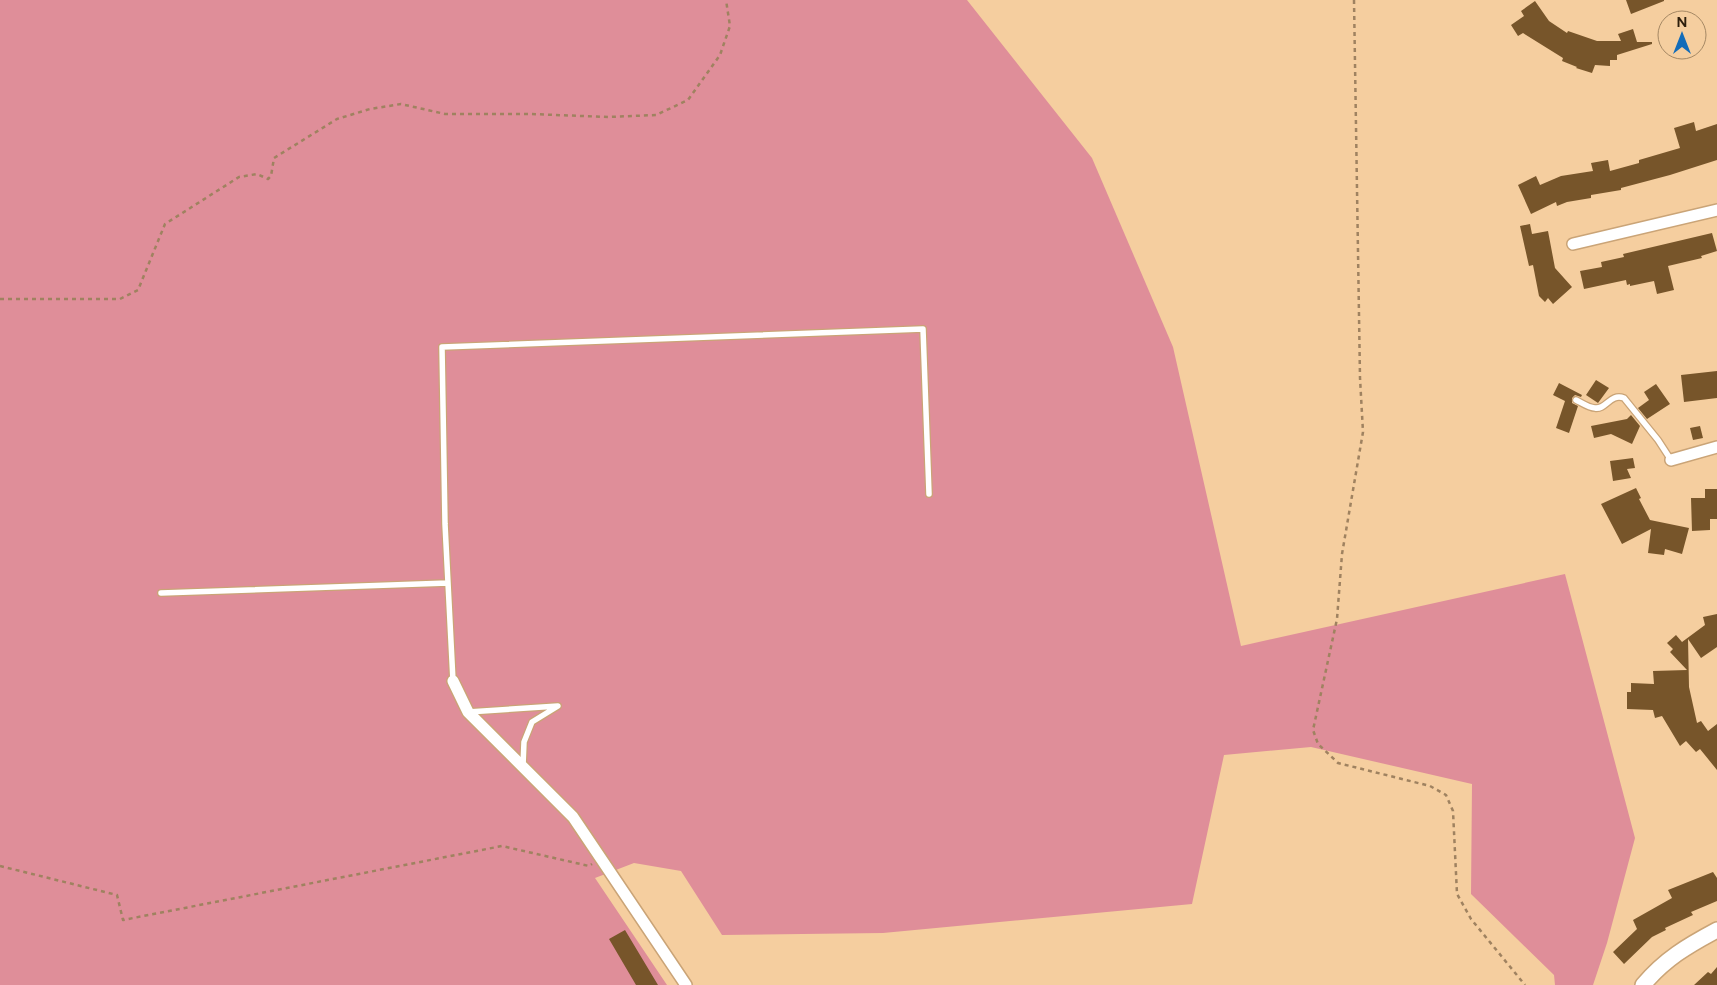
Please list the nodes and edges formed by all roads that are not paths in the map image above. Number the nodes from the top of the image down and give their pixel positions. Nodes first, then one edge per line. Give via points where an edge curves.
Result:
1 (1717, 210) edge
2 (1573, 244) dead end
3 (1576, 400) dead end
4 (1717, 447) edge
5 (1671, 460) joint
6 (929, 494) dead end
7 (448, 583) junction
8 (161, 594) dead end
9 (453, 681) joint
10 (468, 712) junction
11 (523, 767) junction
12 (1717, 930) edge
13 (686, 985) edge
14 (1642, 985) edge

1 - 2 street
3 - 5 lane via 1599,408 1619,396 1624,398
4 - 5 street
6 - 7 lane via 923,328 442,346
7 - 8 lane
7 - 9 lane
9 - 10 street
10 - 11 street
10 - 11 lane via 558,706 532,722 524,742
11 - 13 street via 573,817
12 - 14 street via 1680,950

